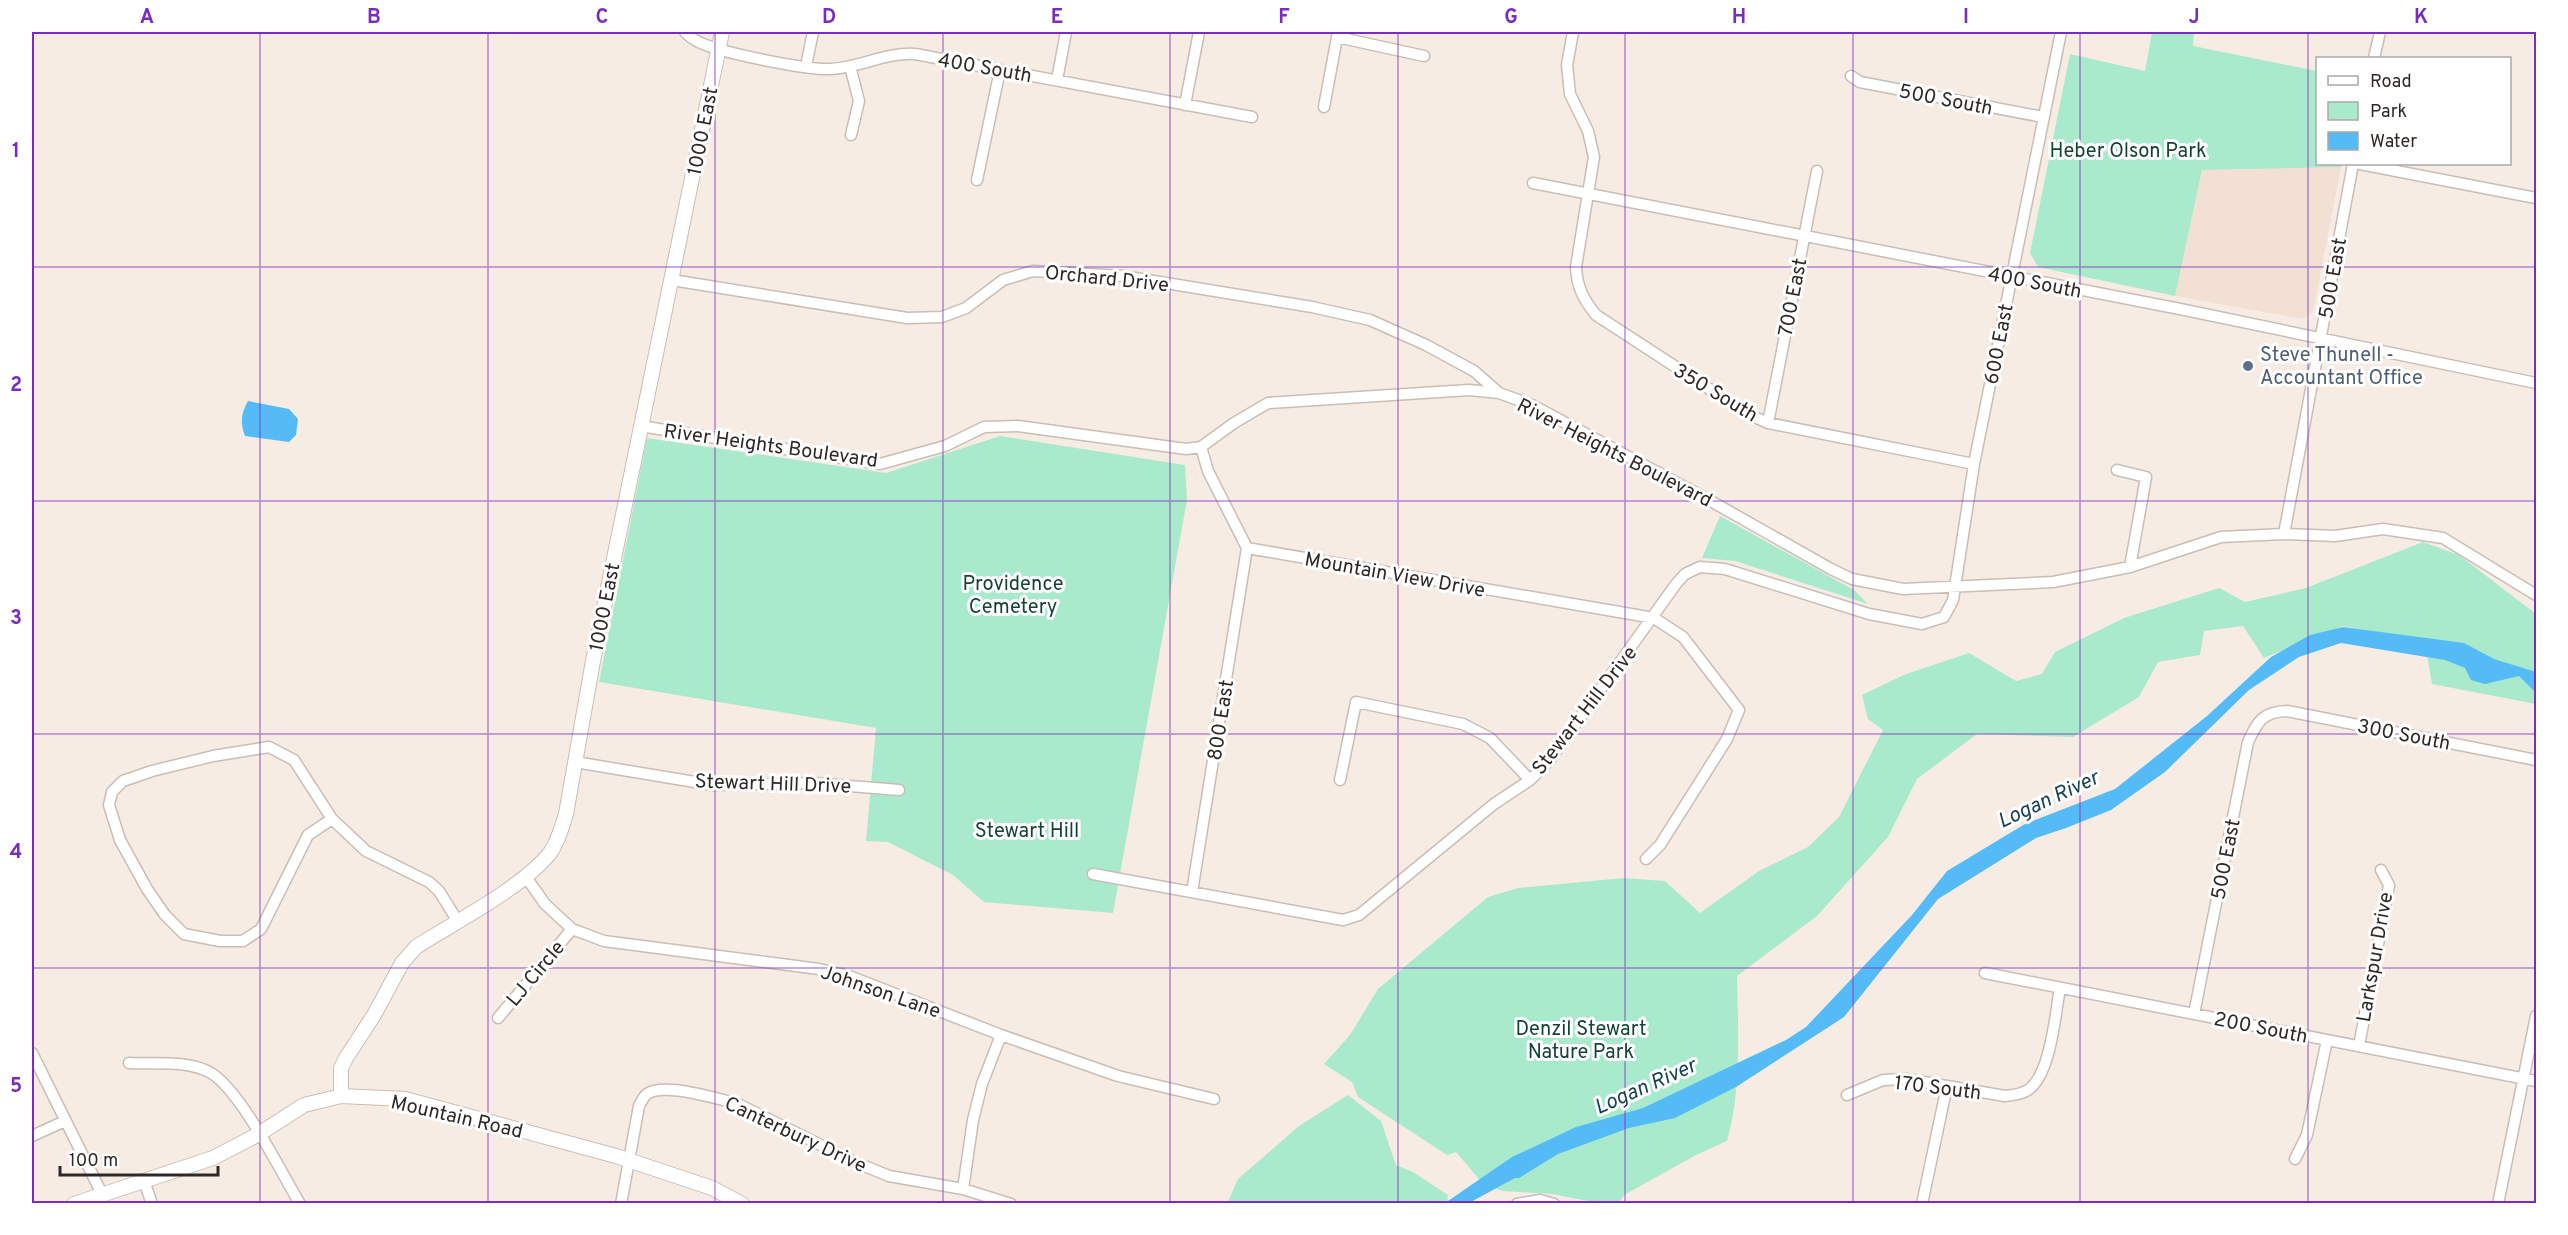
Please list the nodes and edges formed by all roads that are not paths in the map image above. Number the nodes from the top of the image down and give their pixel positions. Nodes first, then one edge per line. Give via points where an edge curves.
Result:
1 (685, 32) edge
2 (722, 32) edge
3 (813, 32) edge
4 (1066, 32) edge
5 (1199, 32) edge
6 (1573, 32) edge
7 (2061, 32) edge
8 (2379, 32) edge
9 (1338, 34) edge
10 (718, 49) junction
11 (1424, 56) dead end
12 (2374, 57) edge
13 (806, 66) junction
14 (850, 66) junction
15 (1000, 70) junction
16 (1851, 76) dead end
17 (1057, 80) junction
18 (1185, 105) junction
19 (1324, 107) dead end
20 (1252, 117) dead end
21 (2043, 117) junction
22 (851, 135) dead end
23 (2353, 165) edge
24 (2365, 165) edge
25 (1817, 171) dead end
26 (976, 180) dead end
27 (1533, 183) dead end
28 (1589, 194) junction
29 (2536, 198) edge
30 (1804, 237) junction
31 (2011, 277) junction
32 (672, 280) junction
33 (2321, 340) junction
34 (2536, 383) edge
35 (1499, 393) junction
36 (1768, 423) junction
37 (640, 426) junction
38 (1201, 447) junction
39 (1974, 464) junction
40 (2117, 470) dead end
41 (2284, 534) junction
42 (1247, 548) junction
43 (2130, 567) junction
44 (1955, 588) junction
45 (2536, 596) edge
46 (1654, 618) junction
47 (2271, 711) joint
48 (2536, 760) edge
49 (576, 762) junction
50 (1340, 780) dead end
51 (1530, 780) junction
52 (899, 790) dead end
53 (332, 819) junction
54 (1646, 859) dead end
55 (2381, 870) dead end
56 (1093, 874) dead end
57 (526, 877) junction
58 (1192, 892) junction
59 (457, 920) junction
60 (572, 928) junction
61 (1985, 973) dead end
62 (2060, 988) junction
63 (2194, 1014) junction
64 (2536, 1016) edge
65 (498, 1018) dead end
66 (1001, 1035) junction
67 (2327, 1040) junction
68 (2358, 1046) junction
69 (32, 1053) edge
70 (129, 1063) dead end
71 (2523, 1078) junction
72 (2536, 1081) edge
73 (1947, 1086) junction
74 (1847, 1095) dead end
75 (341, 1096) junction
76 (1214, 1099) dead end
77 (65, 1121) junction
78 (259, 1134) junction
79 (32, 1136) edge
80 (2295, 1159) dead end
81 (628, 1160) junction
82 (144, 1181) junction
83 (963, 1190) junction
84 (102, 1194) junction
85 (74, 1203) edge
86 (152, 1203) edge
87 (300, 1203) edge
88 (621, 1203) edge
89 (742, 1203) edge
90 (1011, 1203) edge
91 (1517, 1203) edge
92 (1554, 1203) edge
93 (1922, 1203) edge
94 (2498, 1203) edge

1 - 10 street, 400 South
2 - 10 street, 1000 East
3 - 13 street
4 - 17 street
5 - 18 street
6 - 28 street, 350 South via 1567,64 1570,94 1588,131 1594,157
7 - 21 street, 600 East
8 - 12 street
9 - 11 street
9 - 19 street
10 - 13 street, 400 South
10 - 32 street, 1000 East
13 - 14 street, 400 South
14 - 15 street, 400 South via 899,53
14 - 22 street via 859,101
15 - 17 street, 400 South
15 - 26 street
16 - 21 street, 500 South via 1860,82
17 - 18 street, 400 South
18 - 20 street, 400 South
21 - 31 street, 600 East
23 - 33 street, 500 East
24 - 29 street
25 - 30 street, 700 East
27 - 28 street, 400 South
28 - 30 street, 400 South
28 - 36 street, 350 South via 1576,267 1584,301 1596,315 1748,414
30 - 31 street, 400 South
30 - 36 street, 700 East
31 - 33 street, 400 South
31 - 39 street, 600 East
32 - 35 street, Orchard Drive via 907,318 942,317 966,308 1003,280 1033,271 1123,276 1370,320 1474,371
32 - 37 street, 1000 East
33 - 34 street, 400 South
33 - 41 street, 500 East
35 - 38 street, River Heights Boulevard via 1469,390 1268,403
35 - 44 street, River Heights Boulevard via 1532,405 1852,579 1903,588
36 - 39 street, 350 South
37 - 38 street, River Heights Boulevard via 880,464 945,446 984,427 1018,426 1186,449
37 - 49 street, 1000 East
38 - 42 street via 1208,471
39 - 44 street, 600 East
40 - 43 street via 2146,477
41 - 43 street, River Heights Boulevard via 2221,537
41 - 45 street, River Heights Boulevard via 2335,536 2383,530 2443,538
42 - 46 street, Mountain View Drive
42 - 58 street, 800 East
43 - 44 street, River Heights Boulevard via 2053,582
44 - 46 street, Stewart Hill Drive via 1944,616 1922,624 1869,614 1725,569 1700,567 1681,579
46 - 51 street, Stewart Hill Drive via 1549,761
46 - 54 street via 1683,637 1739,710 1727,739 1660,845
47 - 48 street, 300 South
47 - 63 street, 500 East via 2257,723 2248,742
49 - 52 street, Stewart Hill Drive via 713,784 813,783
49 - 57 street, 1000 East via 560,833 550,852
50 - 51 street via 1356,702 1463,724 1490,738
51 - 58 street, Stewart Hill Drive via 1494,804 1359,915 1343,920
53 - 53 street via 294,760 269,747 142,774 123,781 112,792 109,805 120,840 165,915 184,934 220,941 243,941 261,929 308,835
53 - 59 street via 366,851 429,882
55 - 68 street, Larkspur Drive via 2389,885
56 - 58 street, Stewart Hill Drive
57 - 59 street, 1000 East
57 - 60 street, Johnson Lane via 545,904
59 - 75 street, 1000 East via 416,947 402,963 341,1068
60 - 65 street, LJ Circle
60 - 66 street, Johnson Lane via 604,941 849,976
61 - 62 street, 200 South
62 - 63 street, 200 South
62 - 73 street, 170 South via 2042,1073 2030,1089 2005,1096
63 - 67 street, 200 South
64 - 71 street
66 - 76 street, Johnson Lane via 1118,1076
66 - 83 street via 980,1093
67 - 68 street, 200 South
67 - 80 street via 2307,1135
68 - 71 street, 200 South
69 - 77 street
70 - 78 street via 191,1066 211,1073 227,1085
71 - 72 street, 200 South
71 - 94 street
73 - 74 street, 170 South via 1906,1079 1883,1080
73 - 93 street
75 - 78 street, Mountain Road via 304,1105
75 - 81 street, Mountain Road via 405,1100
77 - 79 street
77 - 84 street
78 - 82 street, Mountain Road via 213,1158
78 - 87 street
81 - 83 street, Canterbury Drive via 639,1106 648,1093 663,1089 738,1104 889,1176
81 - 88 street, Canterbury Drive
81 - 89 street, Mountain Road via 712,1188
82 - 84 street, Mountain Road
82 - 86 street
83 - 90 street, Canterbury Drive
84 - 85 street, Mountain Road
91 - 92 street

